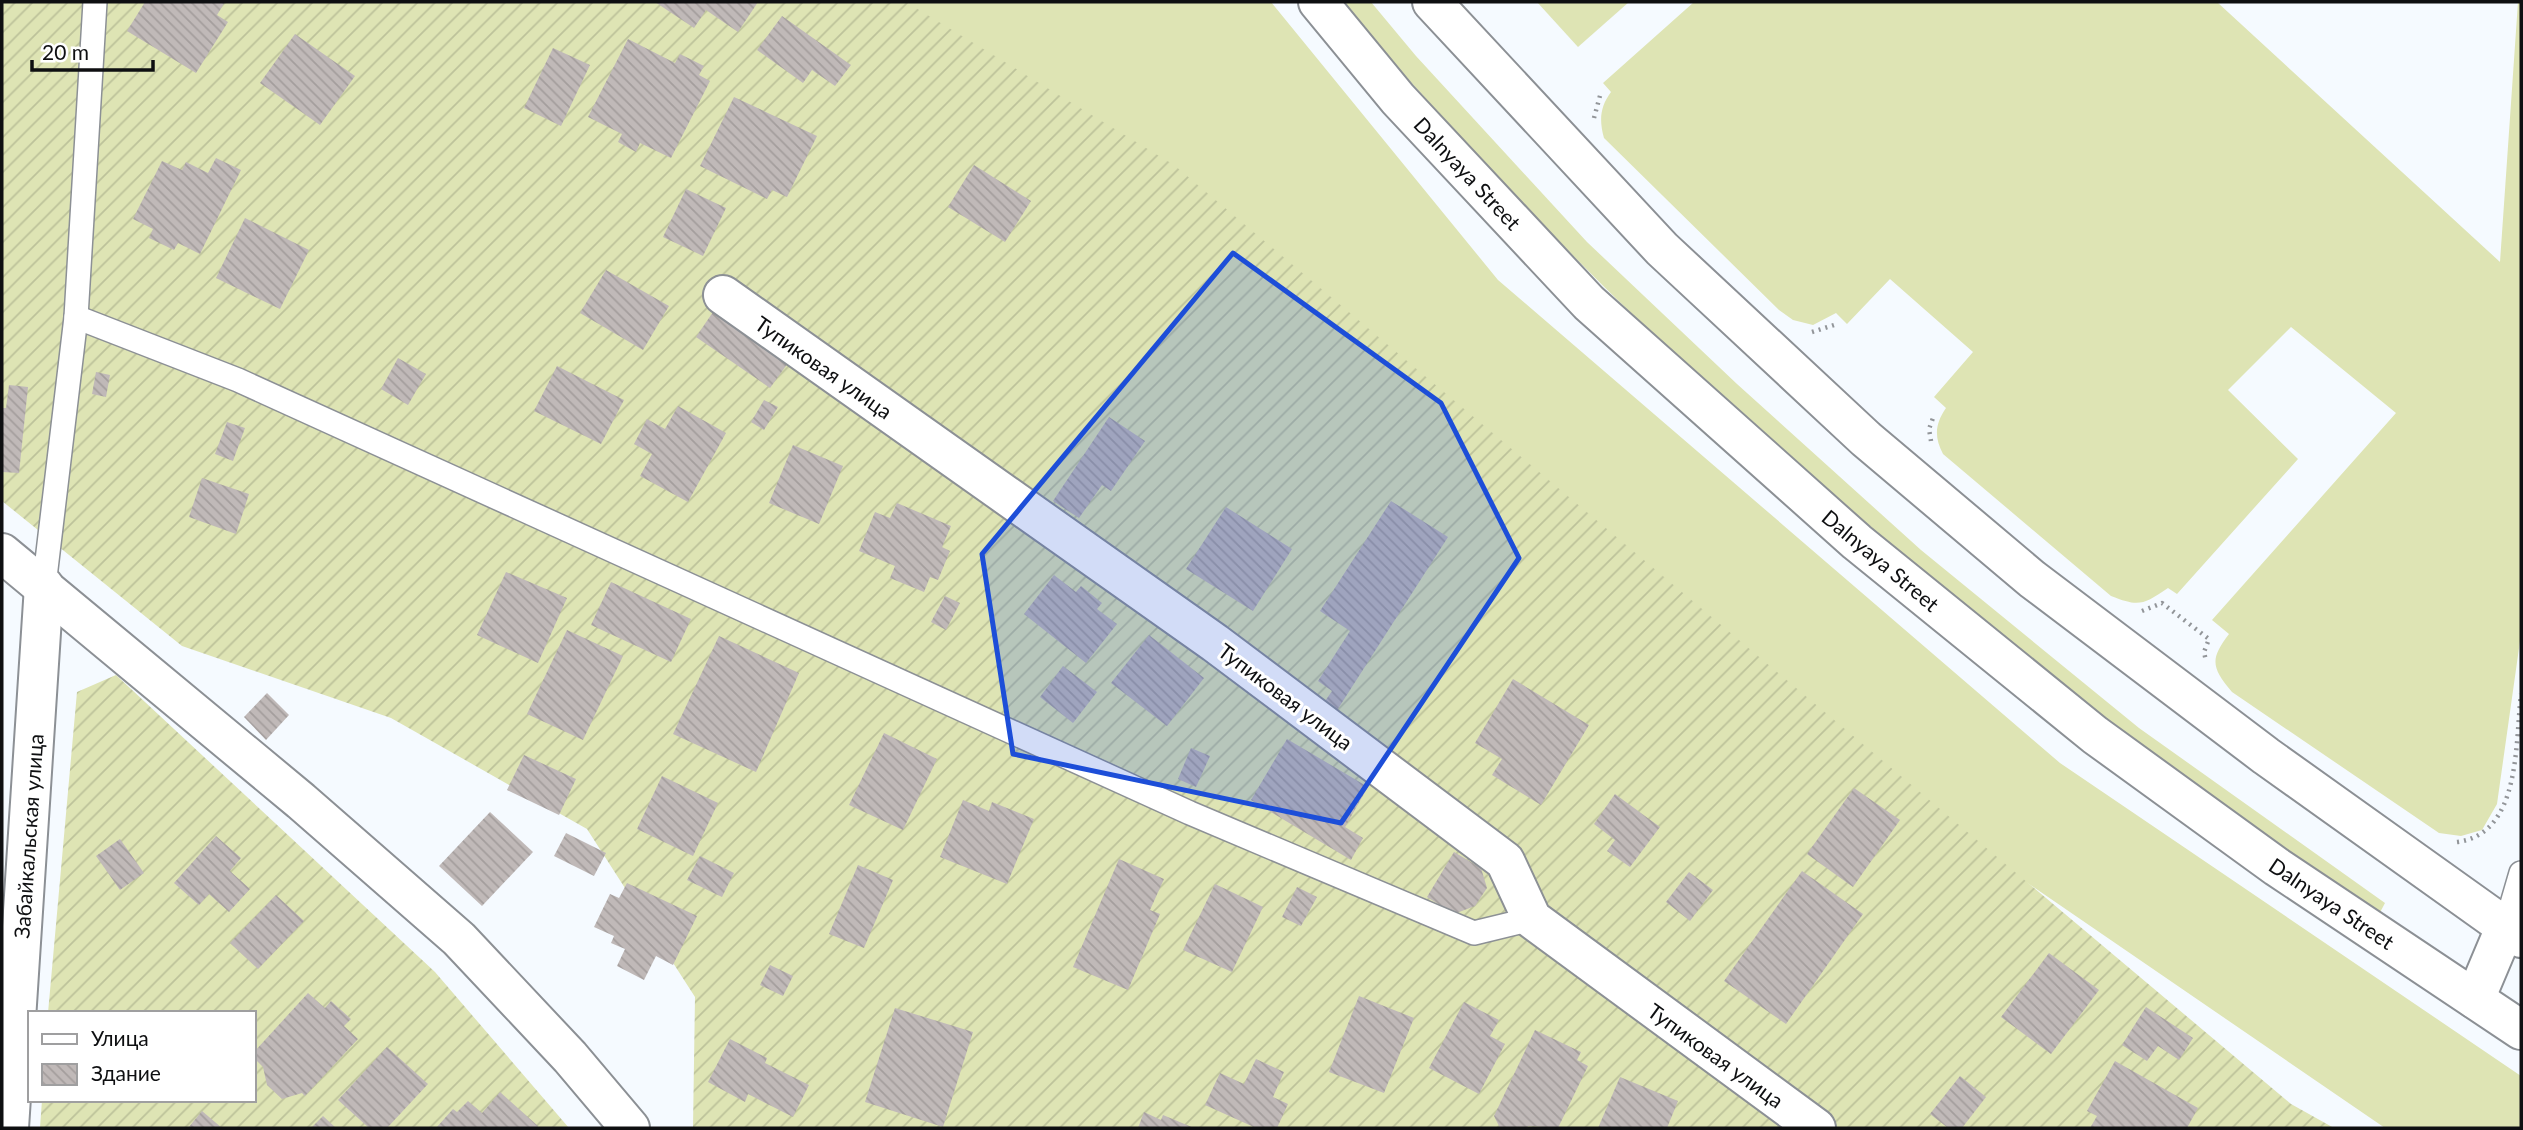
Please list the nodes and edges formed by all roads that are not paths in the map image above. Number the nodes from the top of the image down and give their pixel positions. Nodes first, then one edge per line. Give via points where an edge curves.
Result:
1 (95, 2) edge
2 (1318, 2) edge
3 (1432, 2) edge
4 (723, 295) dead end
5 (76, 317) junction
6 (2, 553) edge
7 (44, 586) junction
8 (2521, 873) edge
9 (1532, 919) junction
10 (2513, 933) edge
11 (2474, 999) junction
12 (2521, 1030) edge
13 (9, 1128) edge
14 (630, 1128) edge
15 (1816, 1128) edge

1 - 5 lane
2 - 11 main road, Dalnyaya Street via 1398,99 1588,303 1857,542 2095,735 2277,867
3 - 10 main road via 1662,249 1866,439 2032,579 2266,756
4 - 9 main road, Тупиковая улица via 1215,643 1505,861
5 - 7 lane
5 - 9 lane via 238,380 1178,807 1474,933
6 - 7 main road
7 - 13 main road, Забайкальская улица
7 - 14 main road via 459,939
8 - 10 lane
9 - 15 main road, Тупиковая улица
10 - 11 main road
11 - 12 main road, Dalnyaya Street

